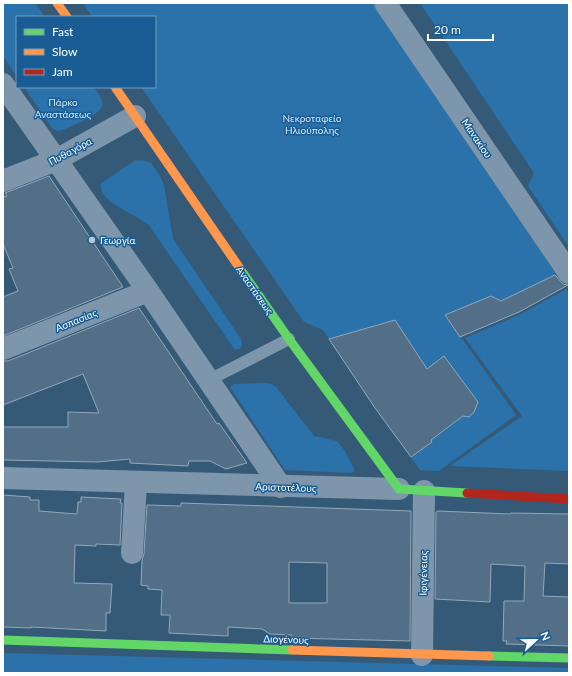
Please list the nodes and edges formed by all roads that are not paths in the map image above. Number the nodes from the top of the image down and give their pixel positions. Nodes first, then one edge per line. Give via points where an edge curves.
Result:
1 (57, 3) edge
2 (385, 3) edge
3 (66, 16) edge
4 (3, 84) edge
5 (117, 88) edge
6 (135, 116) junction
7 (56, 160) junction
8 (3, 181) edge
9 (569, 273) edge
10 (148, 291) junction
11 (289, 340) junction
12 (3, 349) edge
13 (209, 380) junction
14 (3, 478) edge
15 (136, 482) junction
16 (281, 487) junction
17 (399, 489) junction
18 (424, 491) junction
19 (569, 498) edge
20 (132, 553) dead end
21 (3, 640) edge
22 (422, 655) junction
23 (569, 658) edge

1 - 3 street
2 - 9 street, Μανακίου
4 - 7 street
5 - 6 street, Αναστάσεως
6 - 7 street, Πυθαγόρα
6 - 11 street, Αναστάσεως
7 - 8 street, Πυθαγόρα
7 - 10 street
10 - 12 street, Ασπασίας
10 - 13 street
11 - 13 lane
11 - 17 street, Αναστάσεως
13 - 16 street
14 - 15 street, Αριστοτέλους
15 - 16 street, Αριστοτέλους
15 - 20 street
16 - 17 street, Αριστοτέλους
17 - 18 street, Αριστοτέλους
18 - 19 street, Αριστοτέλους
18 - 22 street, Ιφιγένειας
21 - 22 street, Διογένους
22 - 23 street, Διογένους

